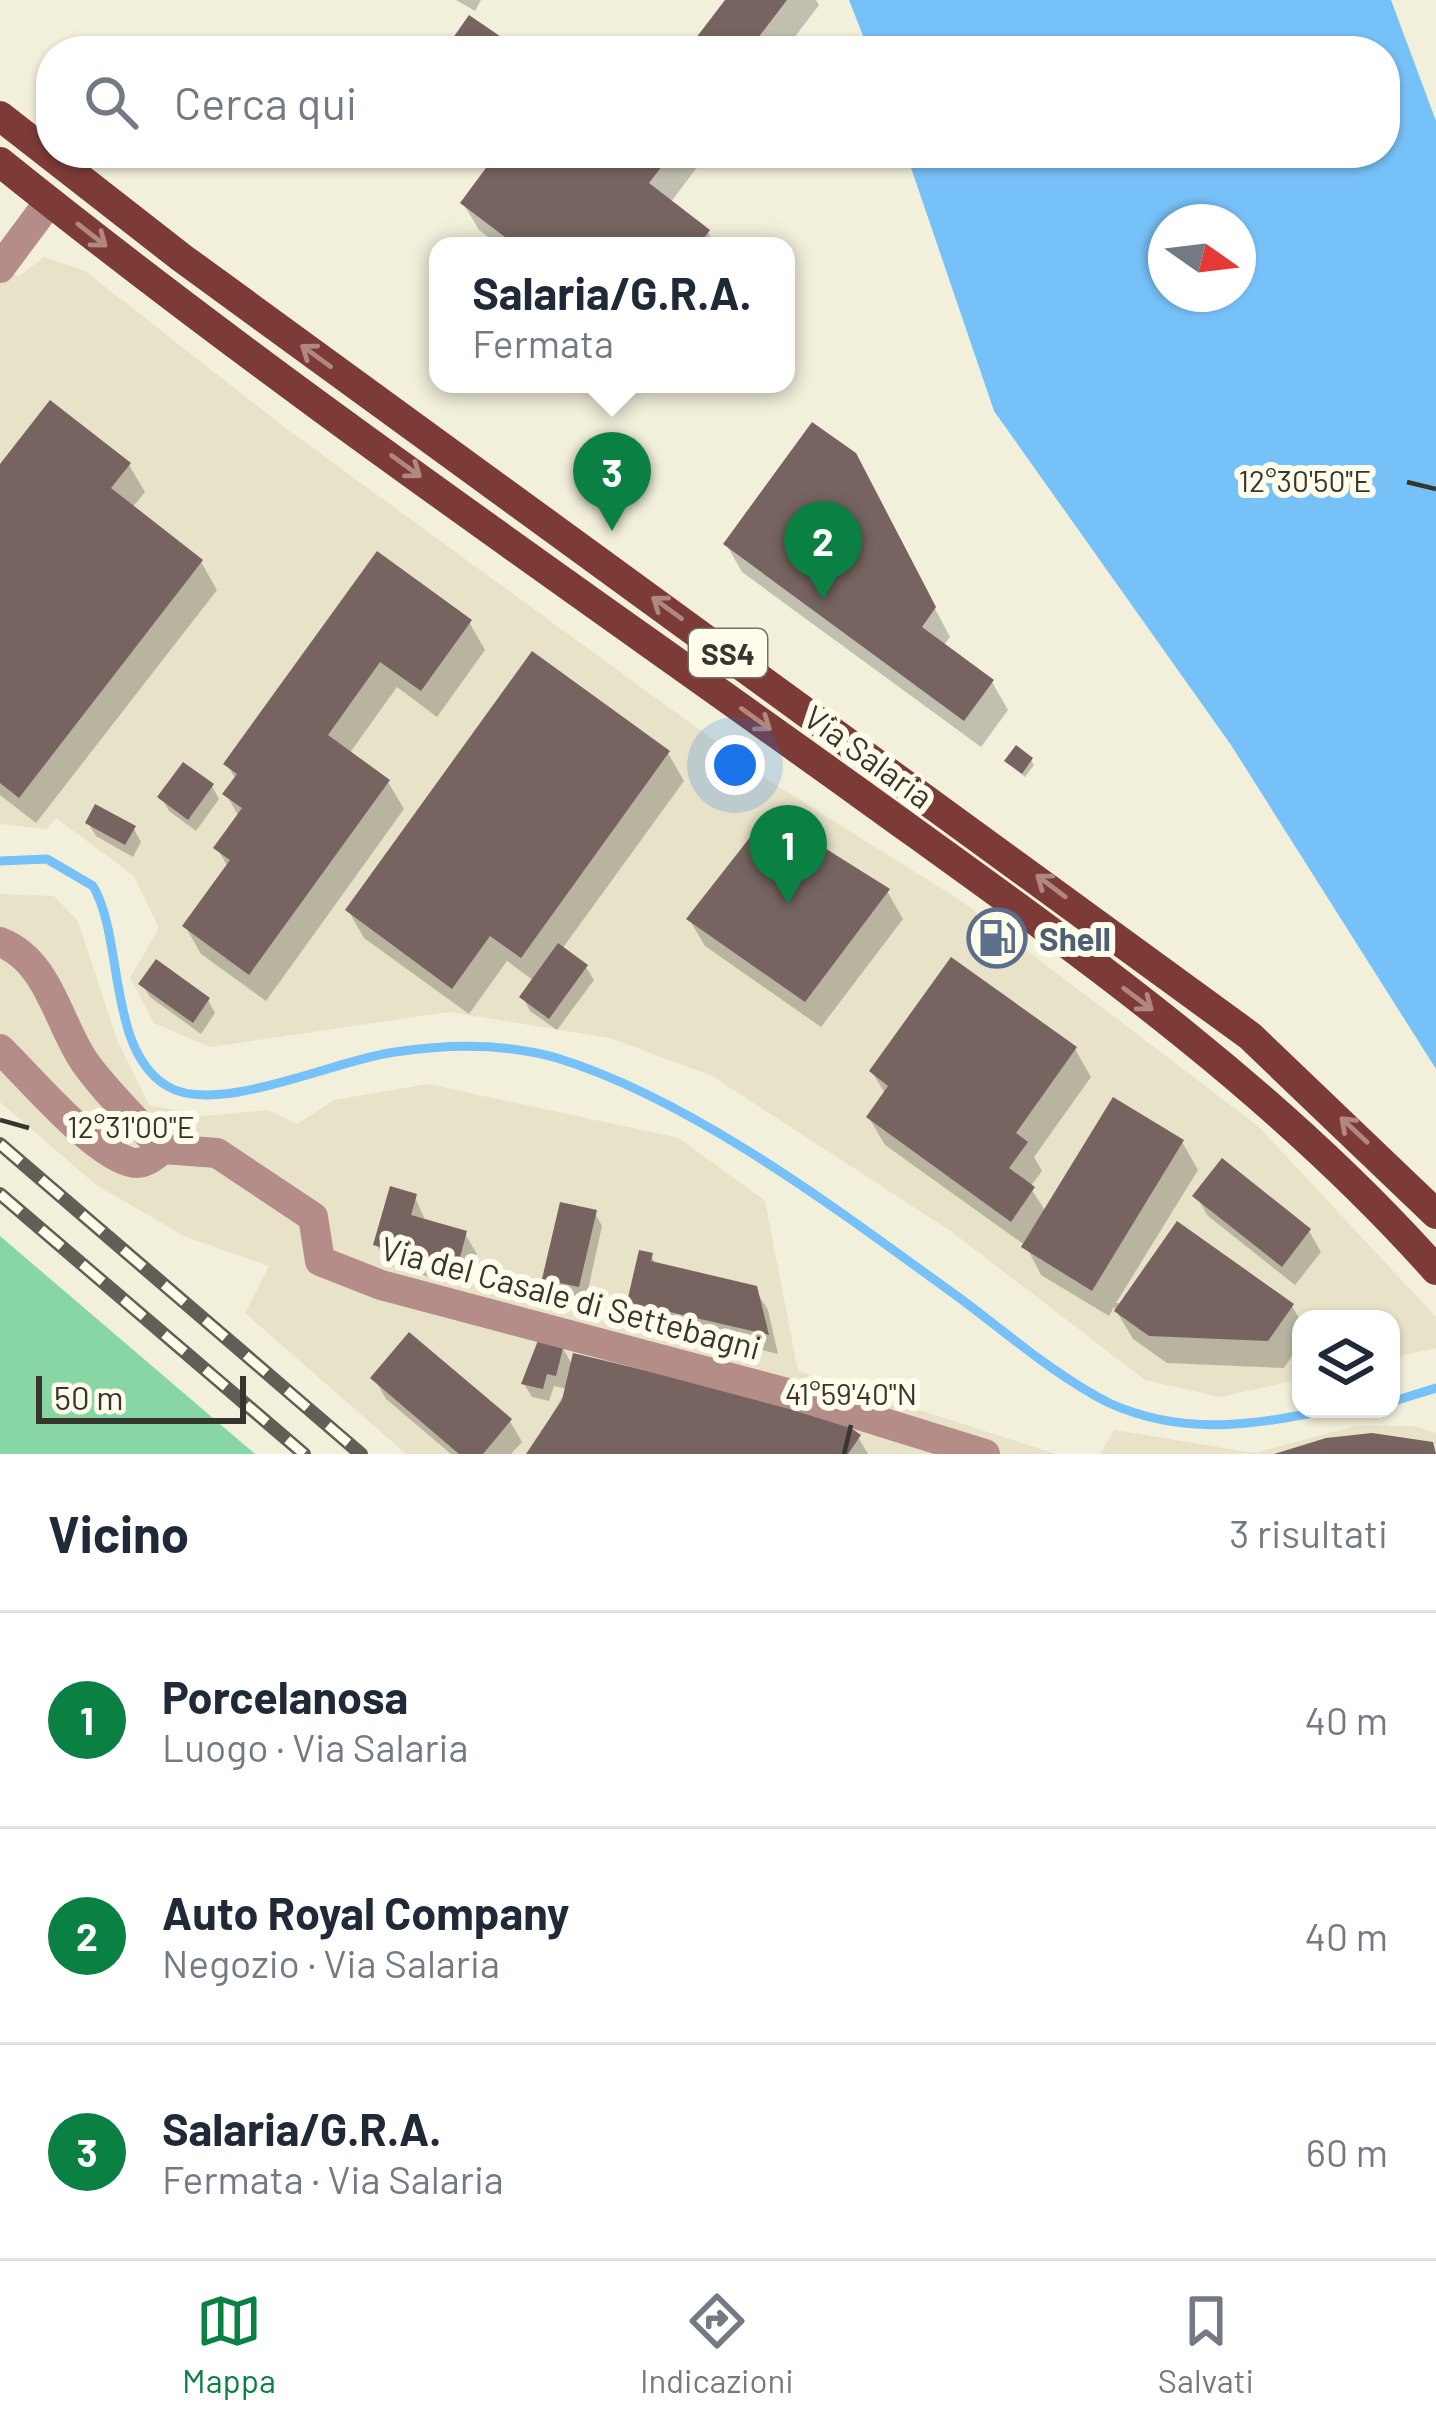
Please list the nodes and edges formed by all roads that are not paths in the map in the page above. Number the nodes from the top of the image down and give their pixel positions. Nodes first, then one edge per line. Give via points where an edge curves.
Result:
1 (0, 116) edge
2 (36, 144) edge
3 (0, 162) edge
4 (67, 168) edge
5 (49, 202) junction
6 (10, 234) edge
7 (0, 268) edge
8 (0, 942) edge
9 (0, 1049) edge
10 (163, 1149) junction
11 (1436, 1214) edge
12 (1436, 1270) edge
13 (985, 1454) edge

2 -> 1 main road, Via Salaria / SS4
3 - 5 main road, Via Salaria / SS4
11 -> 4 main road, Via Salaria / SS4 via 1250,1036
5 - 6 street
5 -> 12 main road, Via Salaria / SS4 via 1232,1070 1308,1136
6 - 7 street
8 - 10 street via 50,989 84,1062
9 - 10 street via 131,1163
10 - 13 street, Via del Casale di Settebagni via 217,1153 313,1217 320,1261 381,1285

